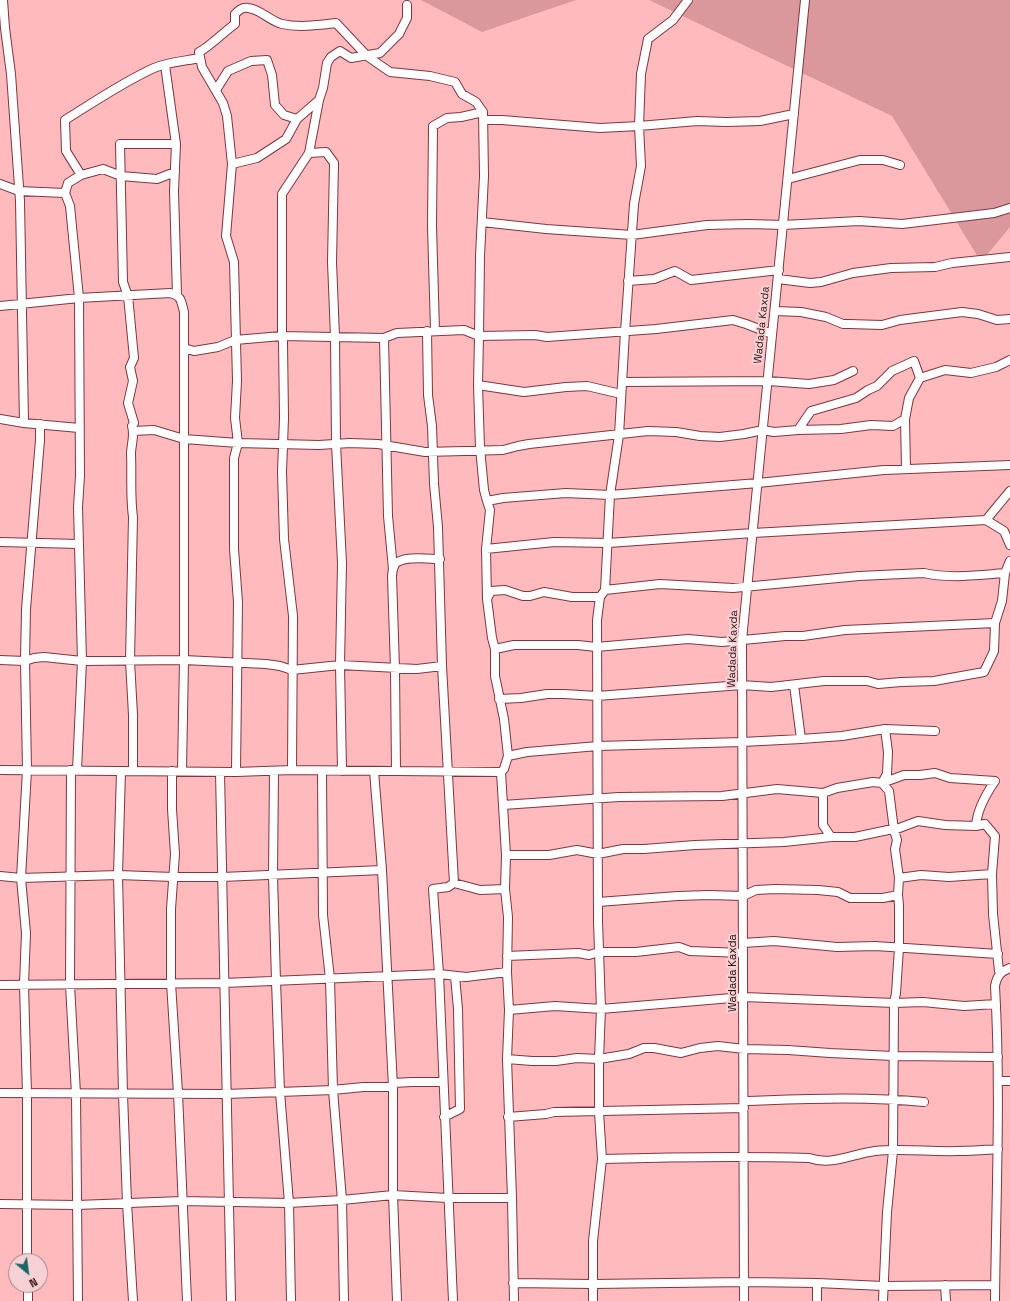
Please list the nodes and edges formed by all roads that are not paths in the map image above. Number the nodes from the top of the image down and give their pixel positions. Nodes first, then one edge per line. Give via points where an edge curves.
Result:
1 (3, 0) edge
2 (688, 0) edge
3 (805, 0) edge
4 (407, 5) dead end
5 (367, 56) junction
6 (200, 58) junction
7 (165, 65) junction
8 (216, 90) junction
9 (319, 100) junction
10 (794, 114) junction
11 (483, 116) junction
12 (297, 119) junction
13 (639, 126) junction
14 (176, 144) junction
15 (309, 153) junction
16 (232, 164) junction
17 (900, 165) dead end
18 (174, 172) junction
19 (80, 176) junction
20 (121, 176) junction
21 (788, 179) junction
22 (0, 184) edge
23 (20, 191) junction
24 (65, 193) junction
25 (1010, 208) edge
26 (482, 222) junction
27 (783, 225) junction
28 (632, 235) junction
29 (1010, 257) edge
30 (779, 270) junction
31 (778, 279) junction
32 (628, 281) junction
33 (177, 295) junction
34 (128, 296) junction
35 (79, 298) junction
36 (22, 303) junction
37 (0, 306) edge
38 (775, 311) junction
39 (1010, 319) edge
40 (431, 331) junction
41 (625, 332) junction
42 (772, 334) junction
43 (282, 336) junction
44 (479, 336) junction
45 (336, 337) junction
46 (384, 338) junction
47 (235, 340) junction
48 (184, 348) junction
49 (1010, 360) edge
50 (996, 367) junction
51 (1010, 367) edge
52 (853, 371) dead end
53 (920, 378) junction
54 (768, 381) junction
55 (622, 382) junction
56 (478, 385) junction
57 (621, 394) junction
58 (905, 418) junction
59 (0, 419) edge
60 (24, 423) junction
61 (40, 424) junction
62 (80, 428) junction
63 (763, 430) junction
64 (798, 430) junction
65 (133, 431) junction
66 (619, 435) junction
67 (184, 439) junction
68 (238, 443) junction
69 (284, 444) junction
70 (336, 444) junction
71 (386, 445) junction
72 (481, 451) junction
73 (434, 452) junction
74 (1010, 466) edge
75 (906, 468) junction
76 (758, 483) junction
77 (1010, 491) edge
78 (610, 495) junction
79 (487, 501) junction
80 (986, 520) junction
81 (753, 533) junction
82 (0, 542) edge
83 (31, 543) junction
84 (608, 543) junction
85 (78, 544) junction
86 (1010, 545) edge
87 (486, 549) junction
88 (440, 559) junction
89 (1010, 561) edge
90 (393, 569) junction
91 (1005, 573) junction
92 (747, 586) junction
93 (602, 594) junction
94 (487, 599) junction
95 (995, 623) junction
96 (742, 640) junction
97 (596, 647) junction
98 (495, 649) junction
99 (0, 660) edge
100 (184, 660) junction
101 (24, 661) junction
102 (82, 661) junction
103 (130, 661) junction
104 (237, 663) junction
105 (340, 665) junction
106 (442, 666) junction
107 (395, 669) junction
108 (292, 670) junction
109 (794, 684) junction
110 (742, 685) junction
111 (597, 696) junction
112 (499, 699) junction
113 (885, 729) junction
114 (935, 731) dead end
115 (801, 739) junction
116 (742, 742) junction
117 (598, 746) junction
118 (508, 756) junction
119 (0, 770) edge
120 (27, 770) junction
121 (74, 770) junction
122 (292, 770) junction
123 (121, 771) junction
124 (133, 771) junction
125 (172, 771) junction
126 (182, 771) junction
127 (274, 771) junction
128 (322, 771) junction
129 (342, 771) junction
130 (374, 771) junction
131 (396, 771) junction
132 (220, 772) junction
133 (236, 772) junction
134 (448, 772) junction
135 (501, 772) junction
136 (882, 783) junction
137 (743, 793) junction
138 (823, 793) junction
139 (598, 798) junction
140 (504, 805) junction
141 (976, 826) junction
142 (894, 830) junction
143 (831, 837) junction
144 (743, 843) junction
145 (598, 854) junction
146 (506, 855) junction
147 (382, 870) junction
148 (323, 873) junction
149 (992, 874) junction
150 (0, 876) edge
151 (71, 876) junction
152 (118, 876) junction
153 (273, 876) junction
154 (222, 877) junction
155 (21, 878) junction
156 (173, 878) junction
157 (899, 878) junction
158 (454, 883) junction
159 (505, 889) junction
160 (898, 895) junction
161 (743, 896) junction
162 (598, 902) junction
163 (743, 943) junction
164 (899, 948) junction
165 (599, 952) junction
166 (743, 953) junction
167 (998, 954) junction
168 (507, 956) junction
169 (1006, 970) edge
170 (507, 972) junction
171 (439, 974) junction
172 (387, 976) junction
173 (455, 976) junction
174 (330, 979) junction
175 (276, 981) junction
176 (171, 983) junction
177 (224, 983) junction
178 (121, 984) junction
179 (0, 985) edge
180 (24, 985) junction
181 (70, 985) junction
182 (744, 997) junction
183 (894, 1003) junction
184 (996, 1004) junction
185 (600, 1009) junction
186 (509, 1010) junction
187 (744, 1049) junction
188 (893, 1056) junction
189 (998, 1057) junction
190 (507, 1059) junction
191 (599, 1059) junction
192 (998, 1081) junction
193 (1010, 1081) edge
194 (443, 1082) junction
195 (393, 1085) junction
196 (333, 1090) junction
197 (280, 1092) junction
198 (0, 1093) edge
199 (27, 1094) junction
200 (76, 1094) junction
201 (123, 1094) junction
202 (178, 1094) junction
203 (226, 1094) junction
204 (893, 1099) junction
205 (924, 1102) dead end
206 (744, 1104) junction
207 (599, 1112) junction
208 (444, 1117) junction
209 (508, 1117) junction
210 (998, 1149) junction
211 (893, 1151) junction
212 (744, 1157) junction
213 (602, 1159) junction
214 (393, 1195) junction
215 (448, 1198) junction
216 (512, 1198) junction
217 (342, 1200) junction
218 (182, 1201) junction
219 (229, 1202) junction
220 (127, 1203) junction
221 (289, 1203) junction
222 (0, 1204) edge
223 (27, 1205) junction
224 (77, 1205) junction
225 (27, 1253) edge
226 (745, 1282) junction
227 (513, 1283) junction
228 (817, 1283) junction
229 (593, 1284) junction
230 (995, 1285) junction
231 (883, 1286) junction
232 (945, 1286) junction
233 (78, 1301) edge
234 (133, 1301) edge
235 (187, 1301) edge
236 (231, 1301) edge
237 (291, 1301) edge
238 (344, 1301) edge
239 (397, 1301) edge
240 (453, 1301) edge
241 (514, 1301) edge
242 (593, 1301) edge
243 (744, 1301) edge
244 (817, 1301) edge
245 (883, 1301) edge
246 (946, 1301) edge
247 (995, 1301) edge

1 - 23 street
2 - 13 street via 673,20 648,39 641,74
3 - 10 street, Wadada Kaxda
4 - 5 street via 407,18 398,34 380,52
5 - 6 street via 336,23 306,26 283,24 249,7 242,8 235,14 234,24 199,52
5 - 9 street via 351,58 340,52 330,57
5 - 11 street via 390,72 430,76 455,82 462,94 476,102
6 - 7 street
6 - 8 street via 202,68
7 - 14 street
7 - 19 street via 122,85 65,120 66,151
8 - 12 street via 228,71 251,61 267,60 272,76 275,105 284,115
8 - 16 street via 227,116
9 - 12 street
9 - 15 street
10 - 13 street via 760,121 697,121
10 - 21 street, Wadada Kaxda
11 - 13 street via 502,120 600,128
11 - 26 street
11 - 40 street via 447,118 432,126
12 - 16 street via 286,139 257,158
13 - 28 street via 641,166 634,204
14 - 18 street
14 - 20 street via 120,144
15 - 43 street via 282,194
15 - 45 street via 326,152 334,163 332,262
16 - 47 street via 226,236 234,262
17 - 21 street via 883,160 860,160
18 - 20 street via 157,178
18 - 33 street
19 - 20 street via 103,169
19 - 24 street via 68,183
20 - 34 street via 123,282
21 - 27 street, Wadada Kaxda
22 - 23 street
23 - 24 street
23 - 36 street
24 - 35 street via 70,206
25 - 27 street via 994,213 902,224 859,221
26 - 28 street
26 - 44 street
27 - 28 street via 707,225
27 - 30 street, Wadada Kaxda
28 - 32 street
29 - 31 street via 952,263 935,268 890,268 860,272 821,282
30 - 31 street, Wadada Kaxda
30 - 32 street via 691,280 675,270 654,279
31 - 38 street, Wadada Kaxda
32 - 41 street
33 - 34 street
33 - 48 street via 184,312
34 - 35 street
34 - 65 street via 134,358 130,367 133,381 128,403 134,423
35 - 36 street
35 - 62 street
36 - 37 street
36 - 60 street
38 - 39 street via 808,313 843,324 882,325 900,320 962,312 997,320
38 - 42 street, Wadada Kaxda
40 - 44 street via 464,330
40 - 46 street via 397,333
40 - 73 street via 428,395
41 - 42 street via 733,320
41 - 44 street via 547,337
41 - 55 street
42 - 54 street, Wadada Kaxda
43 - 45 street
43 - 47 street
43 - 69 street
44 - 56 street
45 - 46 street
45 - 70 street
46 - 71 street
47 - 48 street via 218,347 194,351
47 - 68 street via 235,418
48 - 67 street
49 - 50 street
50 - 51 street
50 - 53 street via 971,373 945,370
52 - 54 street via 834,380 809,384
53 - 58 street via 909,398
53 - 64 street via 914,361 892,372 877,386 856,398 810,411
54 - 55 street
54 - 63 street, Wadada Kaxda
55 - 57 street
56 - 57 street via 524,392 587,386
56 - 72 street
57 - 66 street
58 - 64 street via 893,426
58 - 75 street
59 - 60 street
60 - 61 street
61 - 62 street
61 - 83 street
62 - 85 street
63 - 64 street
63 - 66 street via 720,437 648,431
63 - 76 street, Wadada Kaxda
65 - 67 street via 154,430
65 - 103 street via 130,501 133,517
66 - 72 street
66 - 78 street
67 - 68 street
67 - 100 street
68 - 69 street
68 - 104 street via 234,458
69 - 70 street
69 - 108 street via 284,539 293,616
70 - 71 street
70 - 105 street via 342,563
71 - 73 street
71 - 90 street via 388,516
72 - 73 street
72 - 79 street
73 - 88 street
74 - 75 street
75 - 76 street
76 - 78 street
76 - 81 street, Wadada Kaxda
77 - 80 street
78 - 79 street via 566,493
78 - 84 street
79 - 87 street via 490,510
80 - 81 street
80 - 86 street via 1004,532
81 - 84 street
81 - 92 street, Wadada Kaxda
82 - 83 street
83 - 85 street
83 - 101 street
84 - 87 street via 554,542
84 - 93 street
85 - 102 street
87 - 94 street
88 - 90 street via 402,560 396,563
88 - 106 street
89 - 91 street
90 - 107 street
91 - 92 street via 966,576 924,573 859,576
91 - 95 street via 1002,601
92 - 93 street via 717,588 660,584
92 - 96 street, Wadada Kaxda
93 - 94 street via 572,597 544,592 523,596 505,590 491,591
93 - 97 street via 597,620
94 - 98 street
95 - 96 street via 845,630
95 - 109 street via 994,650 984,672 934,681 878,684 824,681
96 - 97 street via 688,640
96 - 110 street, Wadada Kaxda
97 - 98 street via 514,645
97 - 111 street
98 - 112 street via 494,676
99 - 101 street
100 - 103 street
100 - 104 street
100 - 126 street
101 - 102 street via 44,657
101 - 120 street
102 - 103 street
102 - 121 street
103 - 124 street
104 - 108 street via 280,666
104 - 133 street
105 - 107 street
105 - 108 street
105 - 129 street
106 - 107 street
106 - 134 street
107 - 131 street
108 - 122 street
109 - 110 street via 771,687
109 - 115 street
110 - 111 street
110 - 116 street, Wadada Kaxda
111 - 112 street via 558,694
111 - 117 street
112 - 118 street
113 - 114 street
113 - 115 street
113 - 136 street via 887,774
115 - 116 street
116 - 117 street
116 - 137 street, Wadada Kaxda
117 - 118 street
117 - 139 street
118 - 135 street
119 - 120 street
120 - 121 street
120 - 155 street
121 - 123 street
121 - 151 street
122 - 127 street
122 - 128 street
123 - 124 street
123 - 152 street
124 - 125 street
125 - 126 street
125 - 156 street via 175,854
126 - 132 street
127 - 133 street
127 - 153 street
128 - 129 street
128 - 148 street
129 - 130 street
130 - 131 street
130 - 147 street
131 - 134 street
132 - 133 street
132 - 154 street
134 - 135 street
134 - 158 street
135 - 140 street
136 - 138 street via 872,782
136 - 141 street via 904,775 935,773 950,778 995,781 984,796
136 - 142 street via 890,791
137 - 138 street via 777,789
137 - 139 street via 722,796
137 - 144 street, Wadada Kaxda
138 - 143 street via 823,825
139 - 140 street
139 - 145 street
140 - 146 street
141 - 142 street via 918,821
141 - 149 street via 985,824 995,836
142 - 143 street via 855,837
142 - 157 street
143 - 144 street
144 - 145 street via 623,849
144 - 161 street, Wadada Kaxda
145 - 146 street via 576,850 549,855
145 - 162 street
146 - 159 street
147 - 148 street
147 - 172 street
148 - 153 street
148 - 174 street via 323,915
149 - 157 street via 949,877 921,875
149 - 167 street
150 - 155 street
151 - 152 street
151 - 155 street
151 - 181 street
152 - 156 street
152 - 178 street
153 - 154 street
153 - 175 street
154 - 156 street
154 - 177 street
155 - 180 street via 26,933
156 - 176 street
157 - 160 street
158 - 159 street via 480,890
158 - 171 street via 448,887 433,889
159 - 168 street via 508,917
160 - 161 street via 883,898 850,898 838,892 775,889 756,890
160 - 164 street
161 - 162 street via 678,896
161 - 163 street, Wadada Kaxda
162 - 165 street
163 - 164 street via 774,941
163 - 166 street, Wadada Kaxda
164 - 167 street
164 - 183 street
165 - 166 street via 636,952 679,947 690,951
165 - 168 street via 589,955 578,953
165 - 185 street
166 - 182 street, Wadada Kaxda
167 - 169 street via 999,970
168 - 170 street
169 - 184 street via 996,978
170 - 173 street
170 - 186 street
171 - 172 street
171 - 173 street
171 - 194 street
172 - 174 street
172 - 195 street
173 - 208 street via 460,1109
174 - 175 street
174 - 196 street
175 - 177 street
175 - 197 street
176 - 177 street
176 - 178 street
176 - 202 street
177 - 203 street
178 - 181 street
178 - 201 street
179 - 180 street
180 - 181 street
180 - 199 street
181 - 200 street
182 - 183 street
182 - 185 street
182 - 187 street, Wadada Kaxda
183 - 184 street via 923,1002 964,1006
183 - 188 street
184 - 189 street
185 - 186 street via 555,1006
185 - 191 street
186 - 190 street
187 - 188 street
187 - 191 street via 710,1046 681,1053 644,1048 629,1054
187 - 206 street, Wadada Kaxda
188 - 189 street
188 - 204 street
189 - 192 street
190 - 191 street
190 - 209 street
191 - 207 street
192 - 193 street
192 - 210 street
194 - 195 street
194 - 208 street
195 - 196 street
195 - 214 street
196 - 197 street
196 - 217 street
197 - 203 street
197 - 221 street
198 - 199 street
199 - 200 street
199 - 223 street
200 - 201 street
200 - 224 street
201 - 202 street
201 - 220 street
202 - 203 street
202 - 218 street
203 - 219 street
204 - 205 street
204 - 206 street via 848,1098
204 - 211 street
206 - 207 street
206 - 212 street, Wadada Kaxda
207 - 209 street via 554,1112
207 - 213 street
208 - 215 street
209 - 216 street
210 - 211 street via 958,1152
210 - 230 street
211 - 212 street via 826,1161 809,1158
211 - 231 street via 886,1212
212 - 213 street
212 - 226 street, Wadada Kaxda
213 - 229 street via 592,1241
214 - 215 street
214 - 217 street
214 - 239 street
215 - 216 street
215 - 240 street
216 - 227 street
217 - 221 street
217 - 238 street
218 - 219 street
218 - 220 street
218 - 235 street
219 - 221 street
219 - 236 street
220 - 224 street
220 - 234 street
221 - 237 street
222 - 223 street
223 - 224 street
223 - 225 street
224 - 233 street
226 - 228 street
226 - 229 street
226 - 243 street, Wadada Kaxda
227 - 229 street
227 - 241 street
228 - 231 street
228 - 244 street
229 - 242 street
230 - 232 street
230 - 247 street
231 - 232 street
231 - 245 street
232 - 246 street

